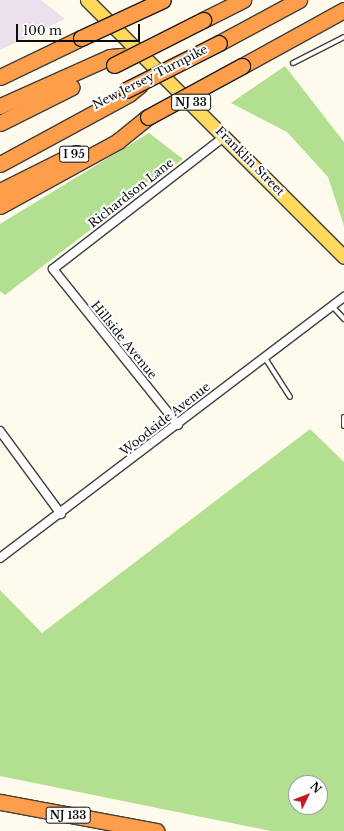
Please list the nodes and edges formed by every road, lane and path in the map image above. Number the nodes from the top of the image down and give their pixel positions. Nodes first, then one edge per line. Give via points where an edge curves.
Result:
1 (87, 0) edge
2 (163, 0) edge
3 (243, 0) edge
4 (299, 0) edge
5 (344, 10) edge
6 (344, 37) edge
7 (53, 52) junction
8 (112, 61) junction
9 (293, 63) dead end
10 (0, 69) edge
11 (0, 77) edge
12 (128, 92) junction
13 (0, 106) edge
14 (148, 117) junction
15 (0, 123) edge
16 (225, 136) junction
17 (0, 152) edge
18 (0, 164) edge
19 (0, 191) edge
20 (0, 206) edge
21 (344, 257) edge
22 (53, 269) joint
23 (344, 297) edge
24 (332, 306) junction
25 (344, 318) edge
26 (265, 357) junction
27 (290, 397) dead end
28 (344, 417) edge
29 (178, 425) junction
30 (344, 426) edge
31 (0, 431) edge
32 (61, 514) junction
33 (0, 558) edge
34 (0, 802) edge
35 (156, 831) edge

1 - 16 main road, Franklin Street / NJ 33
2 - 7 highway, bridge
3 - 8 highway, bridge via 136,54
4 - 12 highway, New Jersey Turnpike, bridge
5 - 14 highway, I 95, bridge
6 - 9 lane
7 - 10 highway
7 - 11 highway
8 - 13 highway
8 - 15 highway
12 - 17 highway, New Jersey Turnpike
12 - 18 highway
14 - 19 highway, I 95
14 - 20 highway via 118,141
16 - 21 main road, Franklin Street / NJ 33
16 - 22 street, Richardson Lane
22 - 29 street, Hillside Avenue
23 - 24 street, Woodside Avenue
24 - 25 lane
24 - 26 street, Woodside Avenue
26 - 27 lane
26 - 29 street, Woodside Avenue
28 - 30 lane
29 - 32 street, Woodside Avenue
31 - 32 street
32 - 33 street, Woodside Avenue
34 - 35 highway, NJ 133

